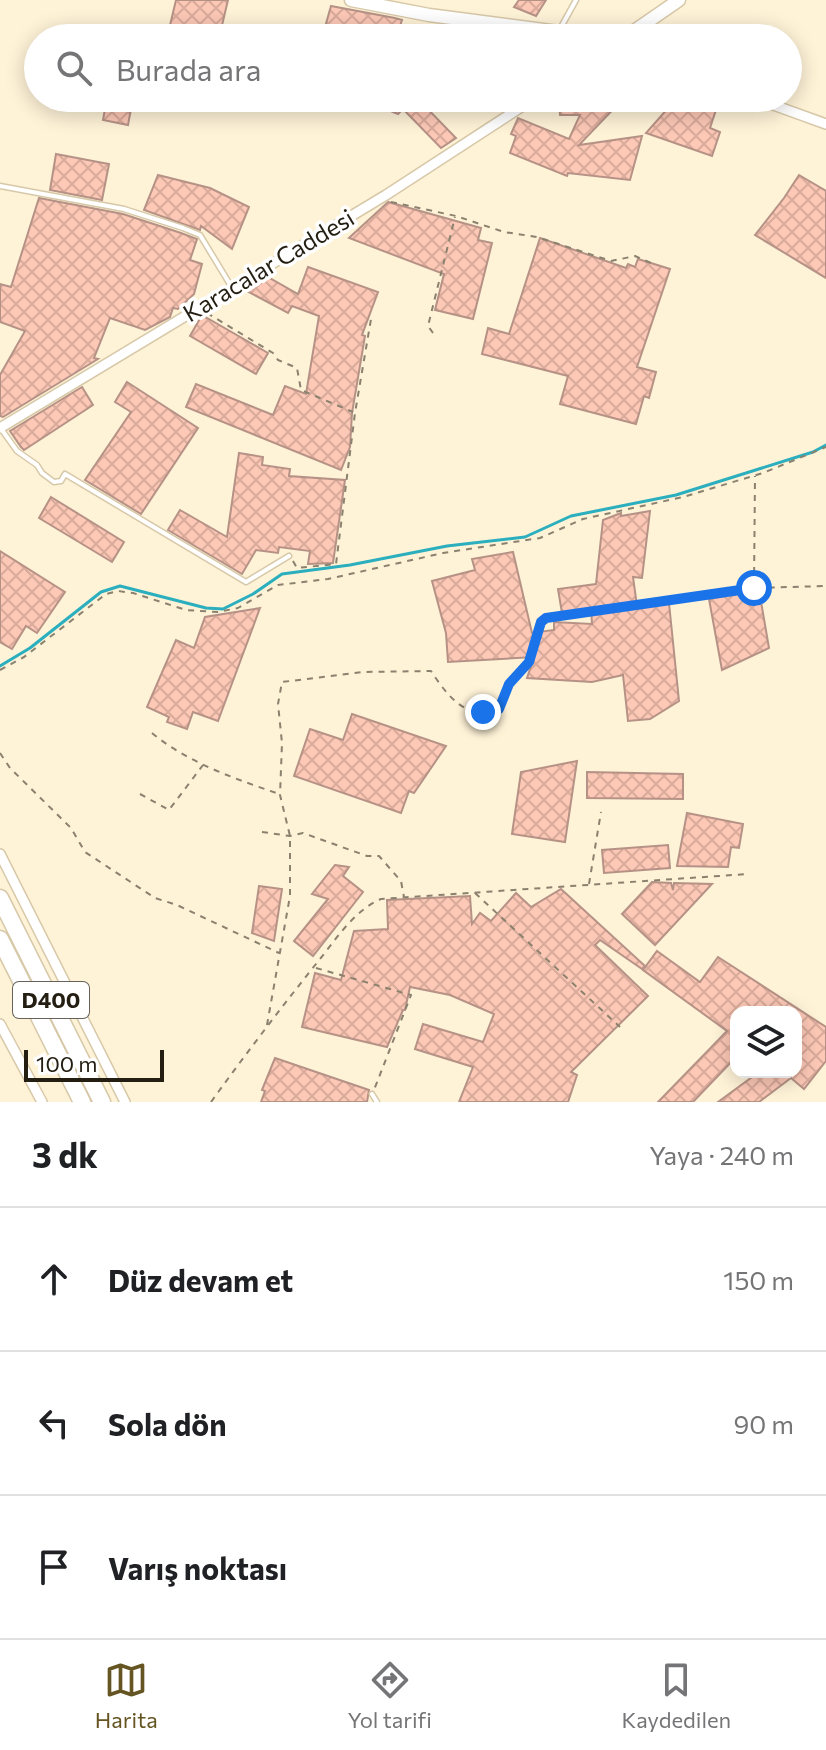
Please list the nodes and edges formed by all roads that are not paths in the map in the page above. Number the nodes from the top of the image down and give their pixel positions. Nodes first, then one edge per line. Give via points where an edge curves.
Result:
1 (351, 0) edge
2 (576, 0) edge
3 (679, 0) edge
4 (380, 3) edge
5 (498, 24) edge
6 (563, 24) edge
7 (644, 24) edge
8 (513, 112) edge
9 (793, 112) edge
10 (826, 124) edge
11 (0, 186) edge
12 (232, 288) junction
13 (0, 428) edge
14 (289, 556) road end
15 (0, 854) edge
16 (0, 898) edge
17 (0, 939) edge
18 (0, 1024) edge
19 (372, 1094) road end
20 (42, 1102) edge
21 (82, 1102) edge
22 (102, 1102) edge
23 (125, 1102) edge
24 (377, 1102) edge

1 - 4 street
2 - 6 lane
3 - 7 street
4 - 5 street
8 - 12 street, Karacalar Caddesi
9 - 10 street
11 - 12 lane via 124,209 200,235
12 - 13 street, Karacalar Caddesi
13 - 14 lane via 17,451 54,482 65,474 246,582
15 - 23 street
16 - 22 highway, D400
17 - 21 highway, D400
18 - 20 street
19 - 24 lane

